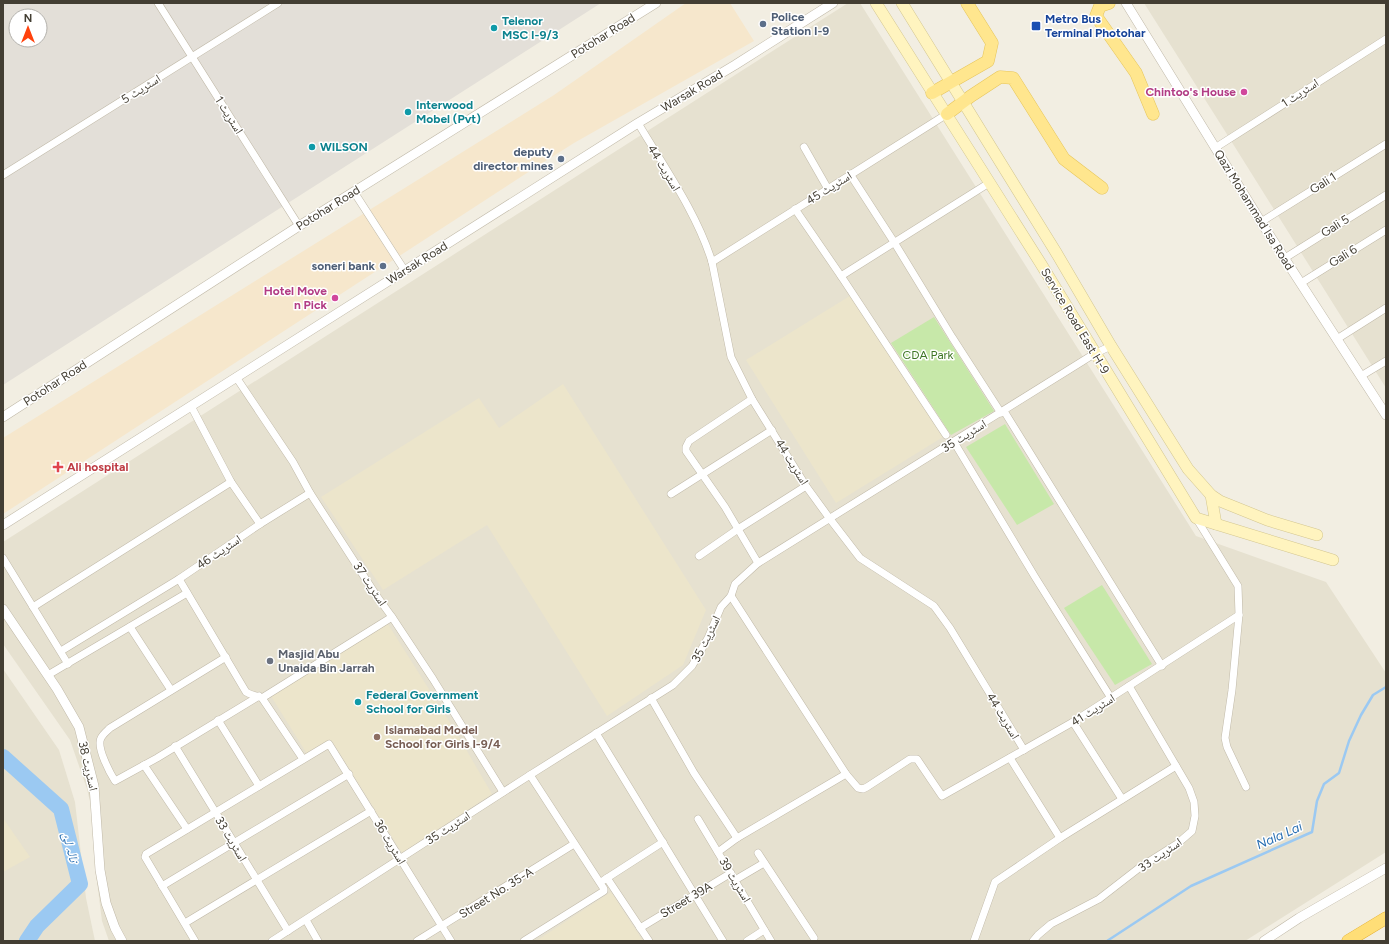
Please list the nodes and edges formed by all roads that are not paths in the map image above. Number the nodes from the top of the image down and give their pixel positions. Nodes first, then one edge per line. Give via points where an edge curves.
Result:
1 (158, 3) edge
2 (278, 3) edge
3 (656, 3) edge
4 (833, 3) edge
5 (876, 3) edge
6 (902, 3) edge
7 (967, 3) edge
8 (1109, 3) edge
9 (1126, 3) edge
10 (1386, 39) edge
11 (192, 57) junction
12 (950, 81) junction
13 (932, 93) junction
14 (962, 102) junction
15 (947, 114) junction
16 (1153, 114) dead end
17 (638, 123) junction
18 (1386, 144) edge
19 (804, 147) dead end
20 (1215, 148) junction
21 (850, 174) junction
22 (3, 175) edge
23 (989, 183) junction
24 (1102, 188) dead end
25 (828, 189) junction
26 (354, 192) junction
27 (1386, 195) edge
28 (795, 209) junction
29 (1261, 222) junction
30 (299, 226) junction
31 (1386, 230) edge
32 (894, 242) junction
33 (1057, 254) junction
34 (1285, 258) junction
35 (712, 262) junction
36 (1040, 264) junction
37 (405, 271) junction
38 (841, 276) junction
39 (1301, 283) junction
40 (1386, 308) edge
41 (1337, 339) junction
42 (1112, 346) junction
43 (1094, 354) junction
44 (1386, 361) edge
45 (1361, 376) junction
46 (236, 378) junction
47 (752, 399) junction
48 (191, 406) junction
49 (1002, 412) junction
50 (1386, 415) edge
51 (3, 416) edge
52 (772, 430) junction
53 (946, 435) dead end
54 (954, 442) junction
55 (703, 475) junction
56 (231, 482) junction
57 (806, 486) junction
58 (310, 493) junction
59 (671, 494) dead end
60 (1210, 496) junction
61 (1196, 518) junction
62 (830, 519) junction
63 (260, 524) junction
64 (1216, 524) junction
65 (3, 525) edge
66 (738, 529) junction
67 (1317, 535) dead end
68 (698, 556) dead end
69 (3, 558) edge
70 (1332, 560) dead end
71 (758, 563) junction
72 (178, 579) junction
73 (187, 593) junction
74 (731, 596) junction
75 (33, 607) junction
76 (3, 609) edge
77 (1239, 615) junction
78 (392, 617) junction
79 (130, 627) junction
80 (61, 651) junction
81 (226, 657) junction
82 (68, 664) junction
83 (1162, 666) junction
84 (48, 676) junction
85 (1129, 686) junction
86 (171, 690) junction
87 (260, 697) junction
88 (651, 698) junction
89 (1111, 698) junction
90 (218, 720) junction
91 (1074, 722) junction
92 (596, 733) junction
93 (175, 746) junction
94 (1024, 750) junction
95 (1010, 758) junction
96 (303, 759) junction
97 (144, 765) junction
98 (1176, 766) junction
99 (349, 774) junction
100 (530, 774) junction
101 (846, 774) junction
102 (259, 786) junction
103 (1246, 787) dead end
104 (503, 792) junction
105 (1122, 799) junction
106 (371, 811) junction
107 (215, 812) junction
108 (698, 819) dead end
109 (187, 829) junction
110 (738, 838) junction
111 (1060, 838) junction
112 (663, 842) junction
113 (234, 843) junction
114 (574, 844) junction
115 (718, 852) junction
116 (758, 853) dead end
117 (400, 858) junction
118 (764, 863) junction
119 (1386, 868) edge
120 (733, 876) junction
121 (257, 880) junction
122 (604, 880) junction
123 (162, 886) junction
124 (695, 895) junction
125 (1386, 918) edge
126 (306, 920) junction
127 (184, 923) junction
128 (441, 926) junction
129 (640, 928) junction
130 (764, 930) junction
131 (288, 931) junction
132 (814, 938) dead end
133 (122, 941) edge
134 (195, 941) edge
135 (272, 941) edge
136 (318, 941) edge
137 (417, 941) edge
138 (450, 941) edge
139 (524, 941) edge
140 (649, 941) edge
141 (723, 941) edge
142 (747, 941) edge
143 (771, 941) edge
144 (974, 941) edge
145 (1033, 941) edge
146 (1264, 941) edge
147 (1348, 941) edge

1 - 11 street, اسٹریٹ 1
2 - 11 street, اسٹریٹ 5
3 - 26 street, Potohar Road
4 - 17 street, Warsak Road via 735,66
5 - 13 main road, Service Road East H-9
6 - 12 main road, Service Road East H-9
7 - 12 main road via 992,43 988,61
8 - 16 main road via 1100,6 1096,16 1136,73
9 - 20 street, Qazi Mohammad Isa Road
10 - 20 street, اسٹریٹ 1
11 - 22 street, اسٹریٹ 5
11 - 30 street, اسٹریٹ 1
12 - 13 main road
12 - 14 main road, Service Road East H-9
13 - 15 main road, Service Road East H-9
14 - 15 main road
14 - 24 main road via 1000,77 1013,78 1064,159
14 - 33 main road, Service Road East H-9
15 - 21 street, اسٹریٹ 45
15 - 23 main road, Service Road East H-9
17 - 35 street, اسٹریٹ 44 via 689,210
17 - 37 street, Warsak Road
18 - 29 street, Gali 1
19 - 25 street
20 - 29 street, Qazi Mohammad Isa Road
21 - 25 street, اسٹریٹ 45
21 - 32 street
23 - 32 street
23 - 36 main road, Service Road East H-9
25 - 28 street, اسٹریٹ 45
26 - 30 street, Potohar Road
26 - 37 street
27 - 34 street, Gali 5
28 - 35 street, اسٹریٹ 45
28 - 38 street
29 - 34 street, Qazi Mohammad Isa Road
30 - 51 street, Potohar Road
31 - 39 street, Gali 6
32 - 38 street
32 - 49 street
33 - 36 main road
33 - 42 main road, Service Road East H-9
34 - 39 street, Qazi Mohammad Isa Road
35 - 47 street, اسٹریٹ 44 via 731,357
36 - 43 main road, Service Road East H-9
37 - 46 street, Warsak Road
38 - 53 street
39 - 41 street, Qazi Mohammad Isa Road
40 - 41 street
41 - 45 street, Qazi Mohammad Isa Road
42 - 43 street, اسٹریٹ 35
42 - 60 main road, Service Road East H-9 via 1188,469
43 - 49 street, اسٹریٹ 35
43 - 61 main road, Service Road East H-9
44 - 45 street
45 - 50 street, Qazi Mohammad Isa Road
46 - 48 street, Warsak Road
46 - 58 street, اسٹریٹ 37 via 293,462
47 - 52 street, اسٹریٹ 44
47 - 55 street via 687,444 686,451
48 - 56 street
48 - 65 street, Warsak Road
49 - 54 street, اسٹریٹ 35
49 - 83 street
52 - 55 street
52 - 57 street, اسٹریٹ 44
54 - 62 street, اسٹریٹ 35
54 - 89 street
55 - 59 street
55 - 66 street
56 - 63 street
56 - 75 street
57 - 62 street, اسٹریٹ 44
57 - 66 street
58 - 63 street, اسٹریٹ 46
58 - 78 street, اسٹریٹ 37
60 - 64 main road
60 - 67 main road, Service Road East H-9 via 1267,520
61 - 64 main road
61 - 77 street via 1238,586
62 - 71 street, اسٹریٹ 35
62 - 94 street, اسٹریٹ 44 via 860,558 934,606
63 - 72 street, اسٹریٹ 46
64 - 70 main road
66 - 68 street
66 - 71 street
69 - 75 street
71 - 74 street, اسٹریٹ 35 via 735,584
72 - 73 street
72 - 80 street, اسٹریٹ 46
73 - 79 street
73 - 81 street
74 - 88 street, اسٹریٹ 35 via 721,607 708,638 692,666 672,685
74 - 101 street
75 - 80 street
76 - 84 street, اسٹریٹ 38
77 - 83 street, اسٹریٹ 41
77 - 103 street via 1225,738
78 - 87 street
78 - 104 street, اسٹریٹ 37
79 - 82 street
79 - 86 street
80 - 82 street
81 - 86 street
81 - 87 street via 246,692
82 - 84 street
83 - 85 street, اسٹریٹ 41
84 - 133 street, اسٹریٹ 38 via 79,728 94,786 100,870 106,903
85 - 89 street, اسٹریٹ 41
85 - 98 street, اسٹریٹ 33
86 - 97 street via 110,728 100,739 104,760 115,781
87 - 90 street
87 - 96 street
88 - 92 street, اسٹریٹ 35
88 - 110 street via 694,773
89 - 91 street, اسٹریٹ 41
90 - 93 street
90 - 102 street
91 - 94 street, اسٹریٹ 41
91 - 105 street
92 - 100 street, اسٹریٹ 35
92 - 112 street
93 - 97 street
93 - 107 street, اسٹریٹ 33
94 - 95 street, اسٹریٹ 41
95 - 101 street, اسٹریٹ 41 via 942,796 917,759 910,759 863,788 858,788
95 - 111 street
96 - 99 street, اسٹریٹ 36 via 329,744
96 - 102 street
97 - 109 street
98 - 105 street
98 - 145 street, اسٹریٹ 33 via 1194,802 1192,831 1099,899 1052,924
99 - 106 street, اسٹریٹ 36
99 - 113 street
100 - 104 street, اسٹریٹ 35
100 - 114 street
101 - 110 street
102 - 107 street
104 - 117 street, اسٹریٹ 35
105 - 111 street
106 - 117 street, اسٹریٹ 36
106 - 121 street
107 - 109 street
107 - 113 street, اسٹریٹ 33
108 - 115 street, اسٹریٹ 39
109 - 123 street via 145,855
110 - 115 street
111 - 144 street via 995,882
112 - 122 street
112 - 124 street
113 - 121 street, اسٹریٹ 33
113 - 123 street
114 - 122 street
114 - 128 street, Street No. 35-A
115 - 120 street, اسٹریٹ 39
116 - 118 street
117 - 126 street, اسٹریٹ 35
117 - 128 street, اسٹریٹ 36
118 - 120 street, Street 39A
118 - 132 street
119 - 146 street
120 - 124 street, Street 39A
120 - 130 street, اسٹریٹ 39
121 - 127 street
121 - 131 street, اسٹریٹ 33
122 - 129 street
122 - 139 street via 604,891
123 - 127 street
124 - 129 street, Street 39A
124 - 141 street
125 - 147 highway
126 - 131 street, اسٹریٹ 35
126 - 136 street
127 - 134 street
128 - 137 street, Street No. 35-A
128 - 138 street, اسٹریٹ 36
129 - 140 street
130 - 142 street
130 - 143 street, اسٹریٹ 39
131 - 135 street, اسٹریٹ 35

